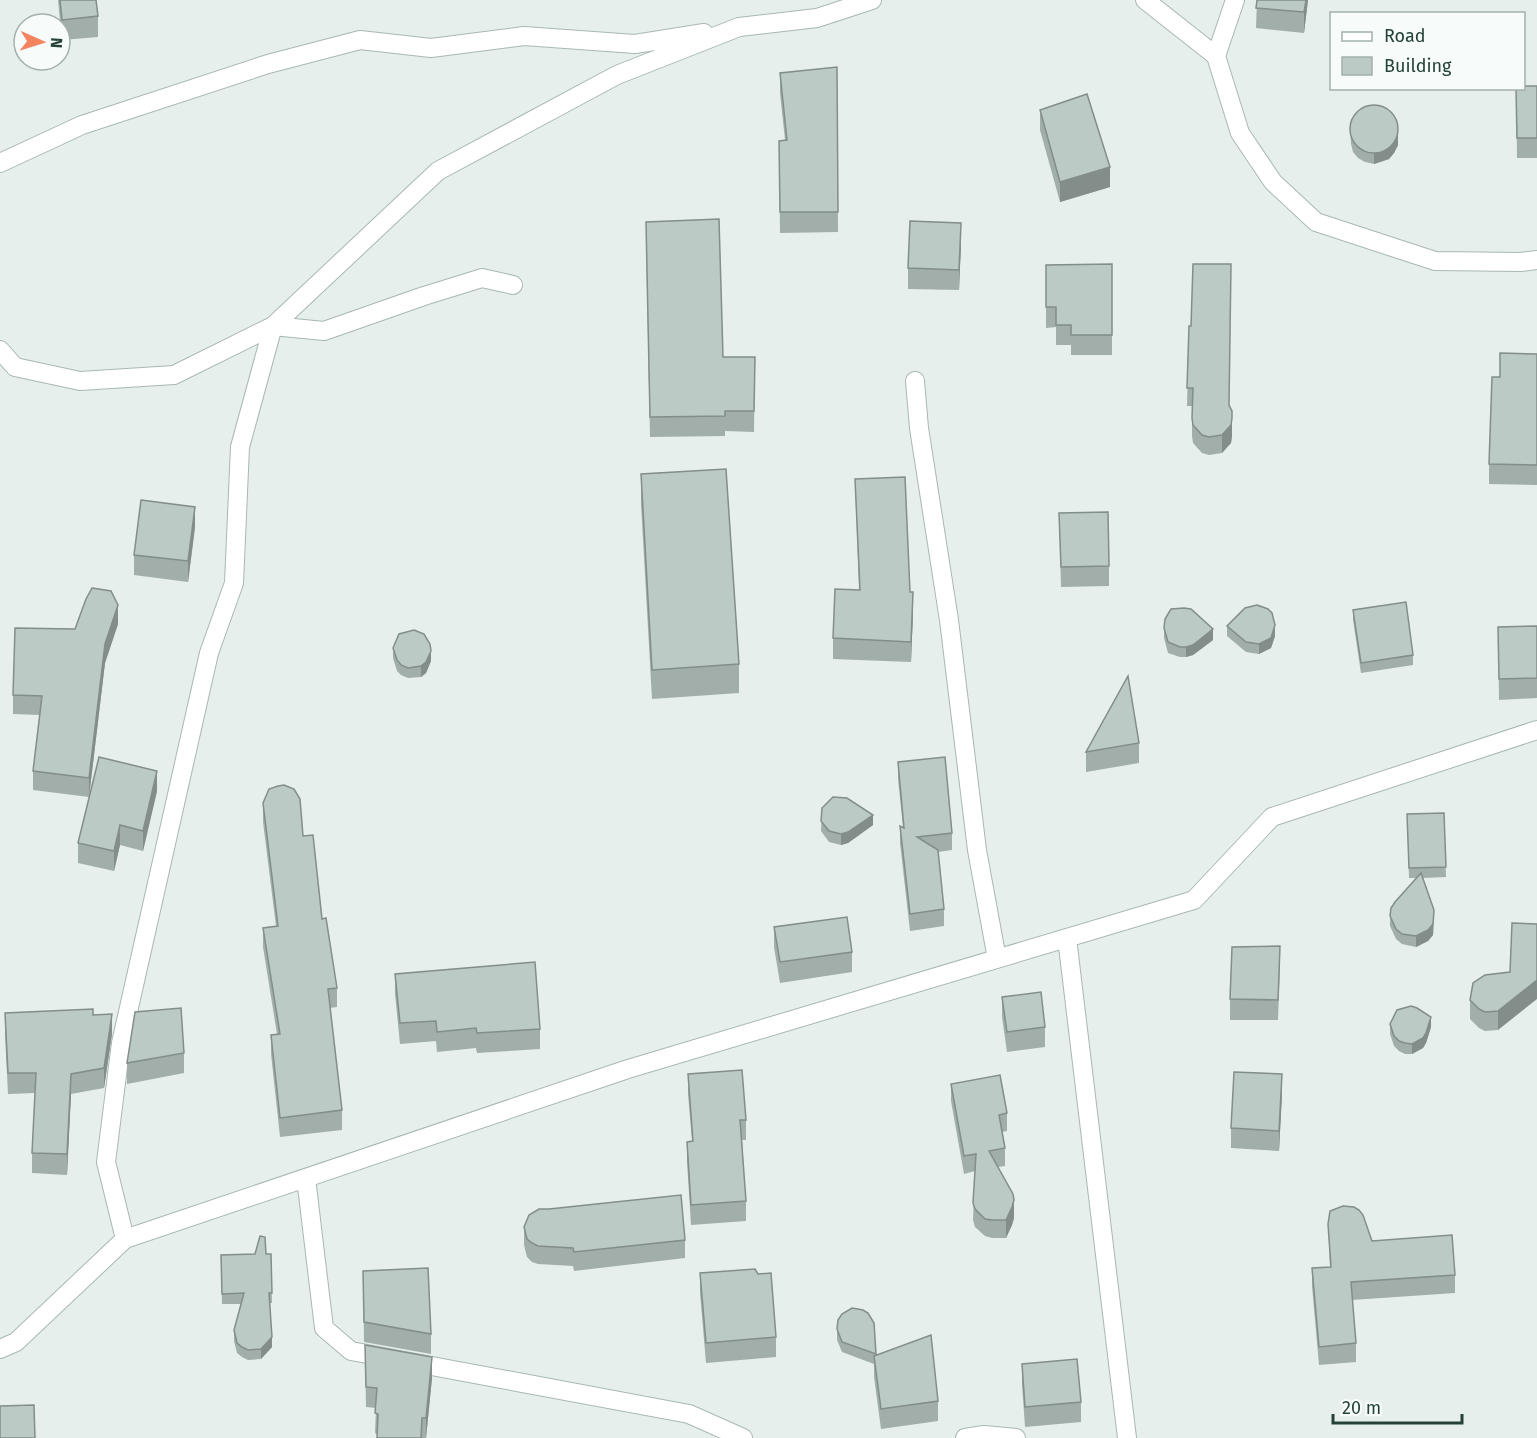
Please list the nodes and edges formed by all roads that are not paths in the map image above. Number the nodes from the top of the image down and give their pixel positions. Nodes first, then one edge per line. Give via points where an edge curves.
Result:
1 (872, 0) edge
2 (1145, 0) edge
3 (1235, 0) edge
4 (739, 27) junction
5 (1216, 56) junction
6 (0, 163) edge
7 (1537, 260) edge
8 (513, 285) dead end
9 (273, 326) junction
10 (0, 350) edge
11 (915, 381) dead end
12 (1537, 730) edge
13 (1067, 938) junction
14 (997, 959) junction
15 (306, 1178) junction
16 (124, 1239) junction
17 (0, 1349) edge
18 (743, 1438) edge
19 (965, 1438) edge
20 (1016, 1438) edge
21 (1127, 1438) edge

1 - 4 street via 817,18
2 - 5 street
3 - 5 street
4 - 6 street via 635,44 524,36 431,48 360,40 268,64 82,125
4 - 9 street via 616,75 438,171
5 - 7 street via 1240,133 1273,182 1316,222 1435,261
8 - 9 street via 482,278 324,331
9 - 10 street via 174,375 80,381 15,367
9 - 16 street via 240,447 234,582 209,653 121,1042 106,1162
11 - 14 street via 977,850
12 - 13 street via 1272,817 1194,900
13 - 14 street
13 - 21 street
14 - 15 street via 628,1069
15 - 16 street
15 - 18 street via 324,1328 351,1351 689,1414
16 - 17 street via 16,1342
19 - 20 street

